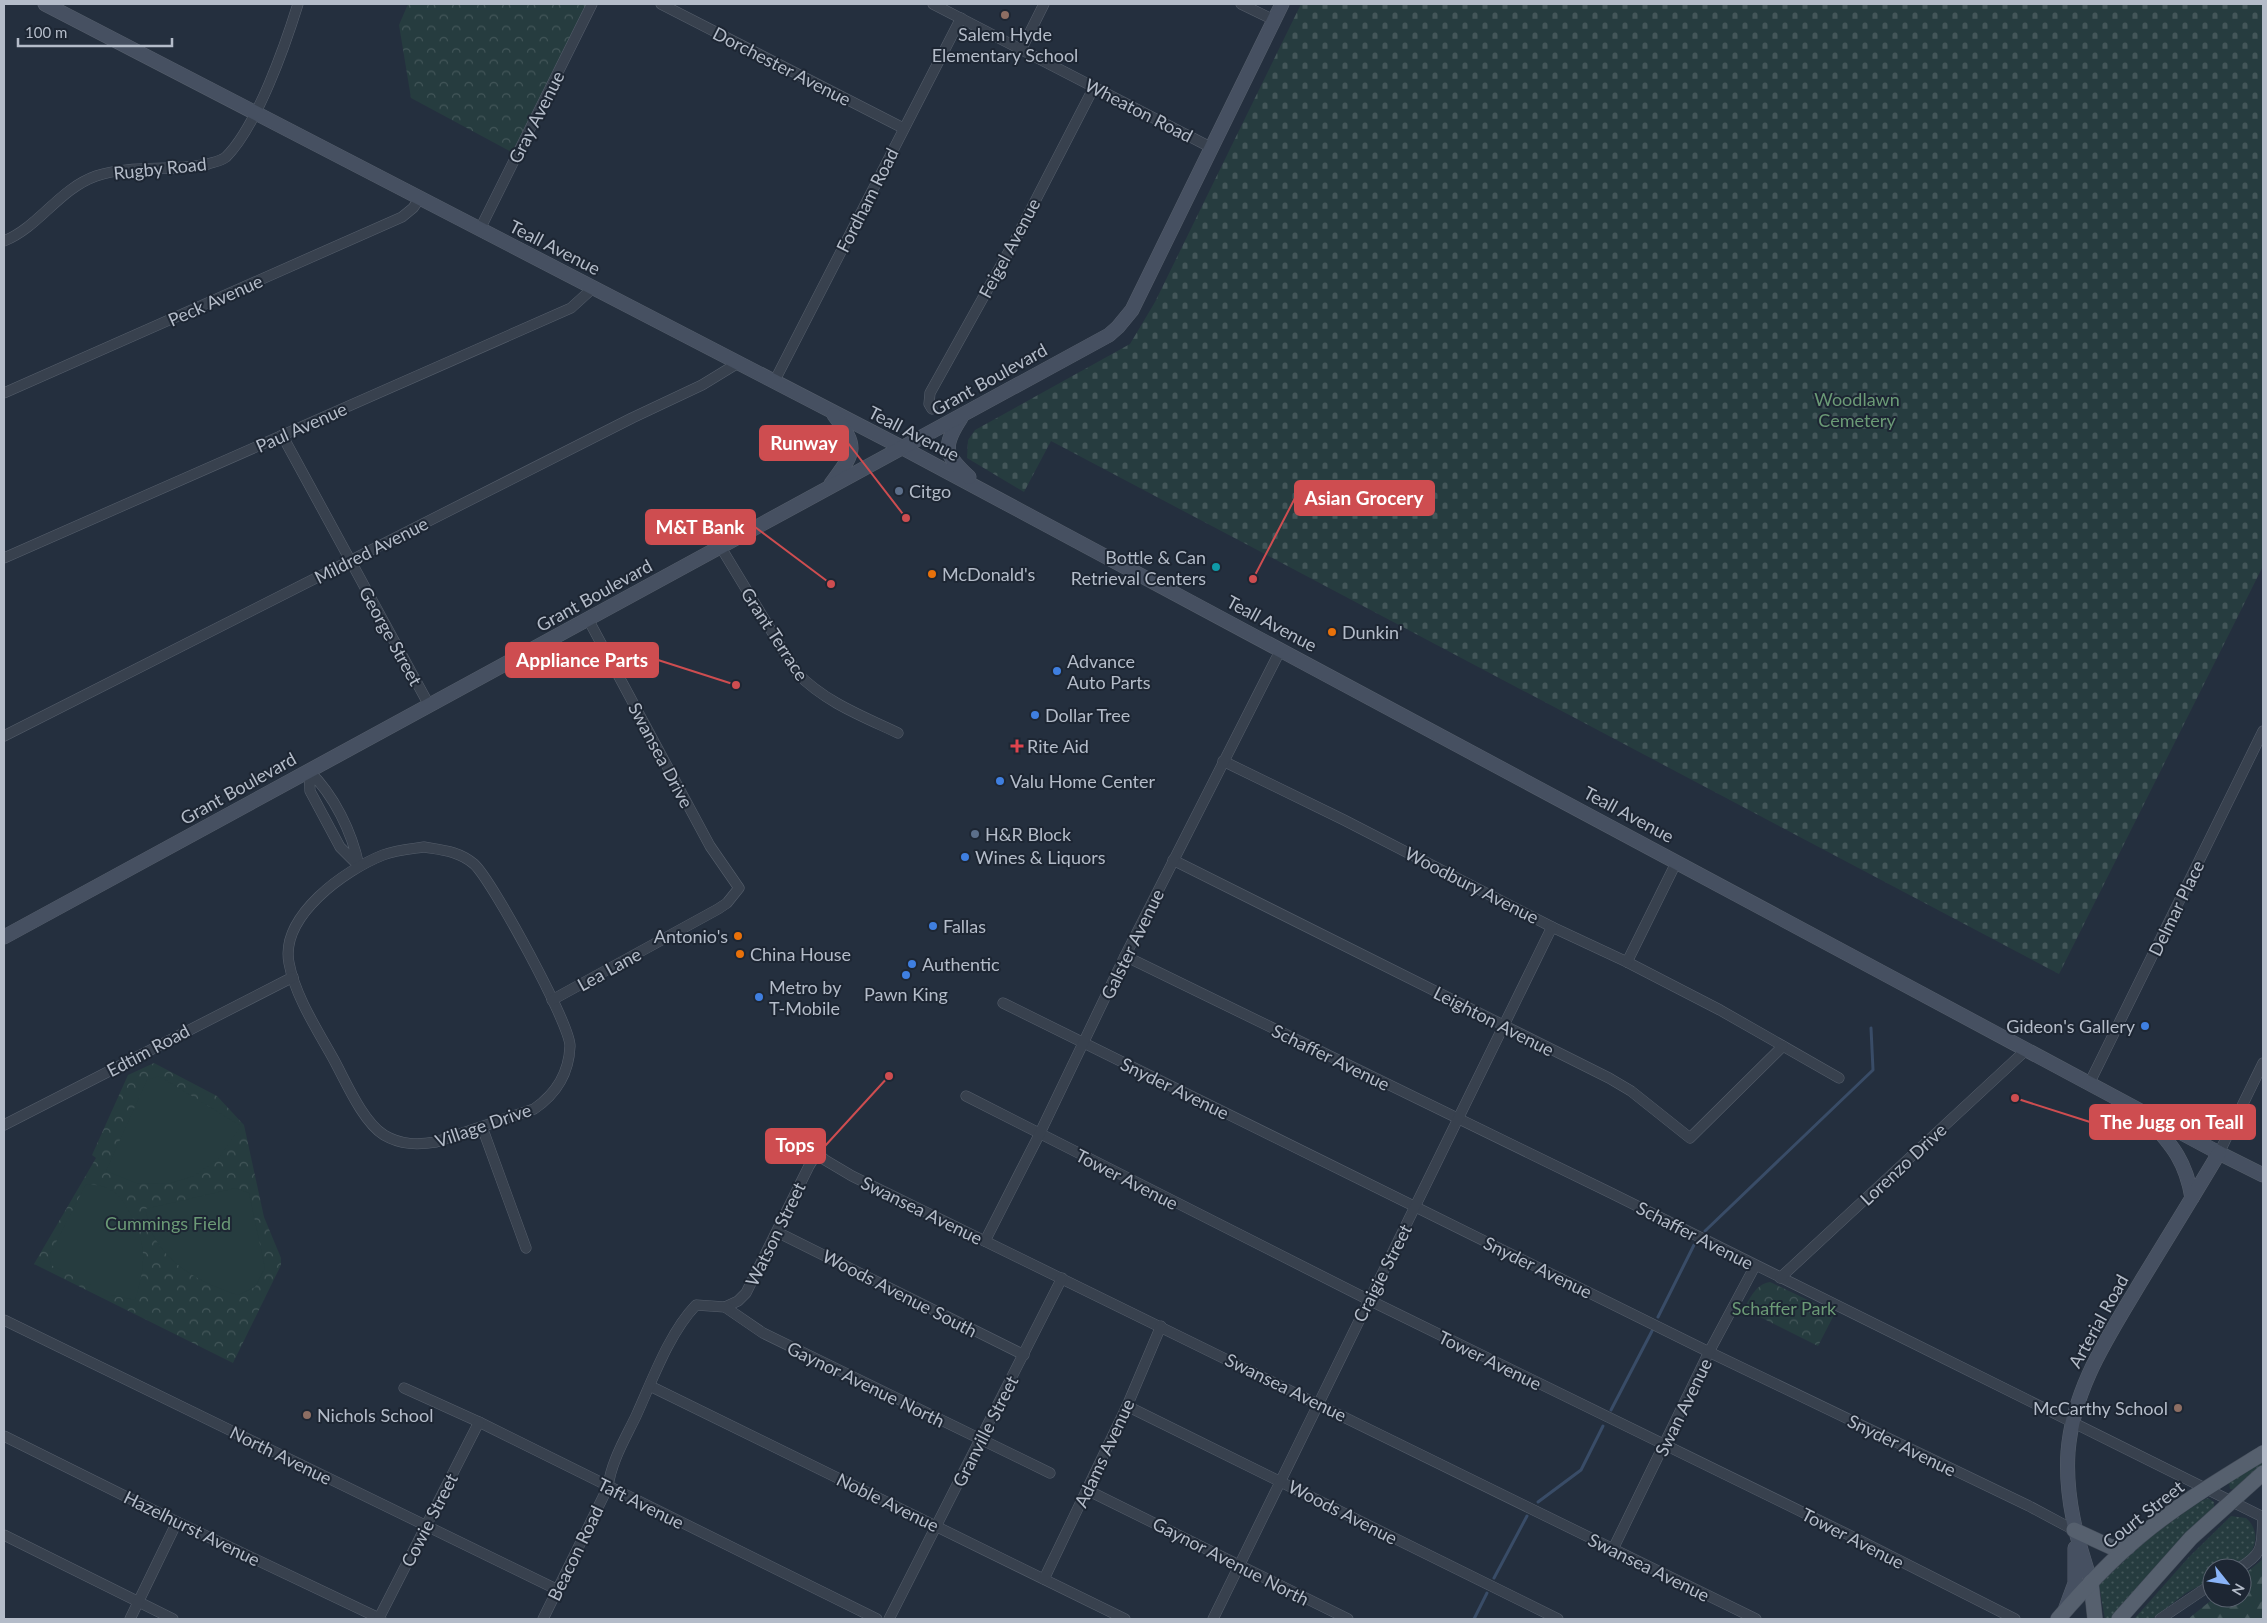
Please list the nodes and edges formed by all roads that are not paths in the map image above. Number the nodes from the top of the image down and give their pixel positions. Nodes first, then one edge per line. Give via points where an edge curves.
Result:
1 (45, 4) edge
2 (298, 4) edge
3 (592, 4) edge
4 (661, 4) edge
5 (933, 4) edge
6 (1044, 4) edge
7 (1241, 4) edge
8 (1282, 4) edge
9 (961, 18) junction
10 (1274, 20) junction
11 (1021, 50) junction
12 (1094, 87) junction
13 (255, 112) junction
14 (903, 128) junction
15 (1212, 148) junction
16 (420, 198) junction
17 (480, 229) junction
18 (4, 242) edge
19 (593, 288) junction
20 (738, 363) junction
21 (774, 382) junction
22 (4, 393) edge
23 (932, 409) dead end
24 (832, 412) junction
25 (963, 415) junction
26 (282, 435) junction
27 (903, 448) junction
28 (827, 488) junction
29 (982, 490) junction
30 (720, 546) junction
31 (4, 558) edge
32 (350, 561) junction
33 (588, 619) junction
34 (1281, 649) junction
35 (429, 705) junction
36 (2263, 732) edge
37 (898, 733) dead end
38 (4, 736) edge
39 (1223, 762) junction
40 (309, 771) junction
41 (1173, 860) junction
42 (1677, 861) junction
43 (359, 866) junction
44 (739, 888) joint
45 (1552, 927) junction
46 (4, 937) edge
47 (1125, 956) junction
48 (1627, 962) junction
49 (292, 977) junction
50 (552, 1000) junction
51 (1002, 1003) dead end
52 (1502, 1025) junction
53 (1083, 1043) junction
54 (1783, 1046) junction
55 (2026, 1050) junction
56 (2263, 1062) edge
57 (1839, 1078) dead end
58 (2089, 1084) junction
59 (966, 1096) dead end
60 (2142, 1112) junction
61 (1458, 1119) junction
62 (4, 1125) edge
63 (482, 1127) junction
64 (1039, 1135) junction
65 (817, 1153) joint
66 (2218, 1153) junction
67 (2263, 1176) edge
68 (2192, 1198) junction
69 (1416, 1206) junction
70 (777, 1232) junction
71 (985, 1241) junction
72 (526, 1248) dead end
73 (1755, 1266) junction
74 (1062, 1278) junction
75 (1780, 1278) junction
76 (1369, 1300) junction
77 (725, 1307) junction
78 (686, 1316) joint
79 (4, 1320) edge
80 (1161, 1326) junction
81 (1709, 1352) junction
82 (1024, 1355) junction
83 (650, 1386) junction
84 (404, 1388) dead end
85 (1318, 1402) junction
86 (1127, 1406) junction
87 (479, 1422) junction
88 (2073, 1422) junction
89 (4, 1436) edge
90 (980, 1440) junction
91 (1665, 1445) junction
92 (2263, 1453) edge
93 (1050, 1473) dead end
94 (2263, 1473) edge
95 (1280, 1480) junction
96 (608, 1487) junction
97 (1086, 1490) junction
98 (2205, 1490) junction
99 (2230, 1502) junction
100 (2263, 1517) edge
101 (177, 1522) junction
102 (426, 1526) junction
103 (937, 1526) junction
104 (2074, 1530) junction
105 (4, 1534) edge
106 (2128, 1547) junction
107 (1614, 1549) junction
108 (2252, 1559) edge
109 (1240, 1564) junction
110 (1044, 1579) junction
111 (2091, 1582) junction
112 (558, 1590) junction
113 (2202, 1591) edge
114 (138, 1603) junction
115 (2061, 1615) edge
116 (130, 1619) edge
117 (173, 1619) edge
118 (380, 1619) edge
119 (543, 1619) edge
120 (877, 1619) edge
121 (889, 1619) edge
122 (1125, 1619) edge
123 (1213, 1619) edge
124 (1348, 1619) edge
125 (1558, 1619) edge
126 (1756, 1619) edge
127 (2015, 1619) edge
128 (2094, 1619) edge
129 (2119, 1619) edge
130 (2160, 1619) edge

1 - 13 street, Teall Avenue
2 - 13 street, Rugby Road via 286,45
3 - 17 street, Gray Avenue
4 - 14 street, Dorchester Avenue
5 - 9 street, Wheaton Road
6 - 11 street
7 - 10 street
8 - 10 street, Grant Boulevard
9 - 11 street, Wheaton Road
9 - 14 street, Fordham Road
10 - 15 street, Grant Boulevard
11 - 12 street, Wheaton Road
12 - 15 street, Wheaton Road
12 - 23 street, Feigel Avenue via 1014,242 930,393
13 - 16 street, Teall Avenue
13 - 18 street, Rugby Road via 243,135 225,158 169,169 121,170 95,177 68,191
14 - 21 street, Fordham Road
15 - 25 street, Grant Boulevard via 1132,310 1118,327 1109,335
16 - 17 street, Teall Avenue
16 - 22 street, Peck Avenue via 402,217
17 - 19 street, Teall Avenue
19 - 20 street, Teall Avenue
19 - 26 street, Paul Avenue via 571,308
20 - 21 street, Teall Avenue
20 - 32 street, Mildred Avenue via 702,385
21 - 24 street, Teall Avenue
24 - 27 street, Teall Avenue
24 - 28 street via 852,442 852,450
25 - 27 street, Grant Boulevard
25 - 29 street via 948,440 947,449 954,463
26 - 31 street, Paul Avenue
26 - 32 street, George Street
27 - 28 street, Grant Boulevard
27 - 29 street, Teall Avenue
28 - 30 street, Grant Boulevard
29 - 34 street, Teall Avenue
30 - 33 street, Grant Boulevard
30 - 37 street, Grant Terrace via 797,673 828,699
32 - 35 street, George Street
32 - 38 street, Mildred Avenue
33 - 35 street, Grant Boulevard
33 - 44 street, Swansea Drive via 710,846
34 - 39 street, Galster Avenue
34 - 42 street, Teall Avenue
35 - 40 street, Grant Boulevard
36 - 58 street, Delmar Place
39 - 41 street, Galster Avenue
39 - 45 street, Woodbury Avenue
40 - 43 street via 321,783 354,840
40 - 43 street via 310,791 340,847
40 - 46 street, Grant Boulevard
41 - 47 street, Galster Avenue
41 - 52 street, Leighton Avenue
42 - 48 street
42 - 55 street, Teall Avenue
43 - 49 street, Village Drive via 325,891 297,925 289,950
43 - 50 street, Village Drive via 384,854 424,848 451,851 473,864 500,900
44 - 50 street, Lea Lane via 718,909
45 - 48 street, Woodbury Avenue
45 - 52 street, Craigie Street
47 - 53 street, Galster Avenue
47 - 61 street, Schaffer Avenue
48 - 54 street, Woodbury Avenue
49 - 62 street, Edtim Road
49 - 63 street, Village Drive via 357,1102 375,1128 396,1140 421,1145
50 - 63 street, Village Drive via 570,1044 563,1079 546,1101 534,1109
51 - 53 street, Snyder Avenue
52 - 54 street, Leighton Avenue via 1631,1091 1690,1138
52 - 61 street, Craigie Street
53 - 64 street, Galster Avenue
53 - 69 street, Snyder Avenue
54 - 57 street, Woodbury Avenue
55 - 58 street, Teall Avenue
55 - 75 street, Lorenzo Drive
56 - 66 street
58 - 60 street, Teall Avenue
59 - 64 street, Tower Avenue
60 - 66 street, Teall Avenue
60 - 68 street via 2182,1160
61 - 69 street, Craigie Street
61 - 73 street, Schaffer Avenue
63 - 72 street
64 - 71 street, Galster Avenue
64 - 76 street, Tower Avenue
65 - 70 street, Watson Street
65 - 71 street, Swansea Avenue via 852,1176
66 - 67 street, Teall Avenue
66 - 68 street, Arterial Road
68 - 88 street, Arterial Road via 2095,1359
69 - 76 street, Craigie Street
69 - 81 street, Snyder Avenue
70 - 77 street, Watson Street via 746,1293
70 - 82 street, Woods Avenue South
71 - 74 street, Swansea Avenue
73 - 75 street, Schaffer Avenue
73 - 81 street, Swan Avenue
74 - 80 street, Swansea Avenue
74 - 82 street, Granville Street
75 - 88 street, Schaffer Avenue
76 - 85 street, Craigie Street
76 - 91 street, Tower Avenue
77 - 78 street, Gaynor Avenue North via 696,1305
77 - 90 street, Gaynor Avenue North via 764,1333
78 - 83 street, Beacon Road
79 - 102 street, North Avenue
80 - 85 street, Swansea Avenue
80 - 86 street, Adams Avenue
81 - 91 street, Swan Avenue
81 - 104 street, Snyder Avenue
82 - 90 street, Granville Street
83 - 96 street, Beacon Road via 612,1467
83 - 103 street, Noble Avenue
84 - 87 street, Taft Avenue
85 - 95 street, Craigie Street
85 - 107 street, Swansea Avenue
86 - 95 street, Woods Avenue
86 - 97 street, Adams Avenue
87 - 96 street, Taft Avenue
87 - 102 street, Cowie Street
88 - 98 street, Schaffer Avenue
88 - 104 street, Arterial Road via 2068,1472
89 - 101 street, Hazelhurst Avenue
90 - 93 street, Gaynor Avenue North
90 - 103 street, Granville Street
91 - 107 street, Swan Avenue
91 - 127 street, Tower Avenue
92 - 98 main road, Court Street
94 - 99 main road
95 - 109 street, Craigie Street
95 - 125 street, Woods Avenue
96 - 112 street, Beacon Road
96 - 120 street, Taft Avenue
97 - 109 street, Gaynor Avenue North
97 - 110 street, Adams Avenue
98 - 99 street, Schaffer Avenue
98 - 106 main road, Court Street
99 - 100 street, Schaffer Avenue
99 - 129 main road via 2191,1538
100 - 108 street via 2262,1541 2257,1556
101 - 114 street
101 - 118 street, Hazelhurst Avenue
102 - 112 street, North Avenue
102 - 118 street, Cowie Street
103 - 110 street, Noble Avenue
103 - 121 street, Granville Street
104 - 106 main road via 2111,1547
104 - 111 street, Arterial Road
104 - 115 street via 2074,1583
105 - 114 street
106 - 111 main road, Court Street
107 - 126 street, Swansea Avenue
109 - 123 street, Craigie Street
109 - 124 street, Gaynor Avenue North
110 - 122 street, Noble Avenue
111 - 115 main road, Court Street
111 - 128 main road
112 - 119 street, Beacon Road
113 - 130 street
114 - 116 street
114 - 117 street
115 - 128 main road via 2082,1612

